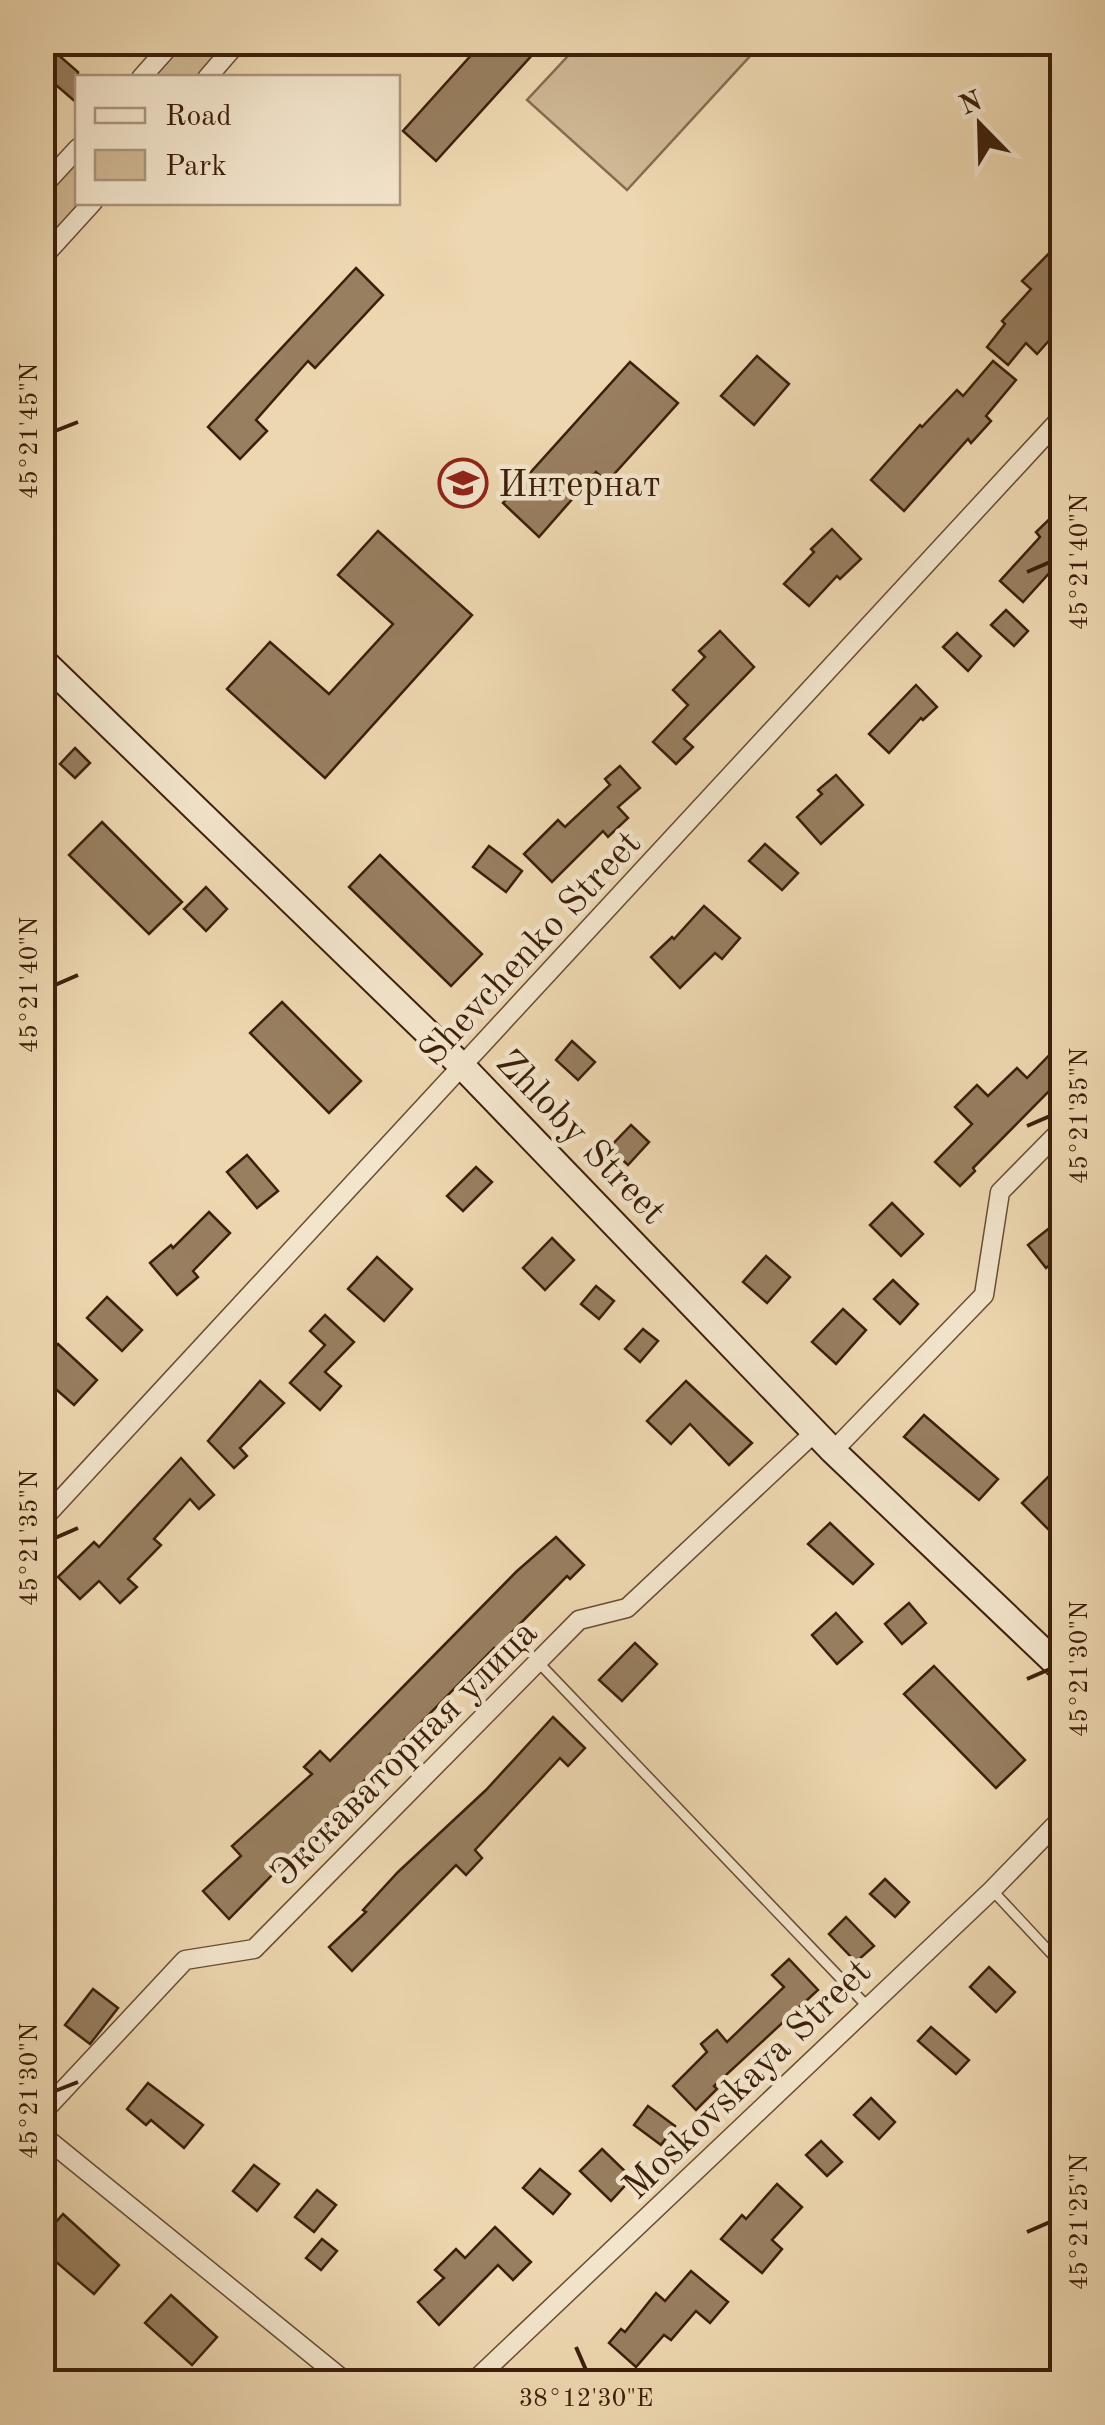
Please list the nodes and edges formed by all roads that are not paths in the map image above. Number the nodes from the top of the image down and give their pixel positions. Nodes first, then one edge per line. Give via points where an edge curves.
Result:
1 (172, 42) edge
2 (238, 42) edge
3 (144, 75) edge
4 (210, 75) edge
5 (75, 151) edge
6 (42, 187) edge
7 (90, 205) edge
8 (42, 258) edge
9 (1062, 416) edge
10 (42, 660) edge
11 (464, 1067) junction
12 (1062, 1129) edge
13 (824, 1441) junction
14 (42, 1520) edge
15 (537, 1661) junction
16 (1062, 1669) edge
17 (1062, 1818) edge
18 (992, 1890) junction
19 (1062, 1965) edge
20 (868, 2007) junction
21 (42, 2113) edge
22 (42, 2136) edge
23 (346, 2382) edge
24 (472, 2382) edge

1 - 3 street
2 - 4 street
5 - 6 street
7 - 8 street
9 - 11 street, Shevchenko Street
10 - 11 street, Zhloby Street
11 - 13 street, Zhloby Street
11 - 14 street, Shevchenko Street
12 - 13 street, Экскаваторная улица via 1000,1192 984,1295
13 - 15 street, Экскаваторная улица via 628,1608 579,1620
13 - 16 street, Zhloby Street
15 - 20 lane
15 - 21 street, Экскаваторная улица via 254,1949 185,1960
17 - 18 street, Moskovskaya Street
18 - 19 lane
18 - 20 street, Moskovskaya Street
20 - 24 street, Moskovskaya Street
22 - 23 street

